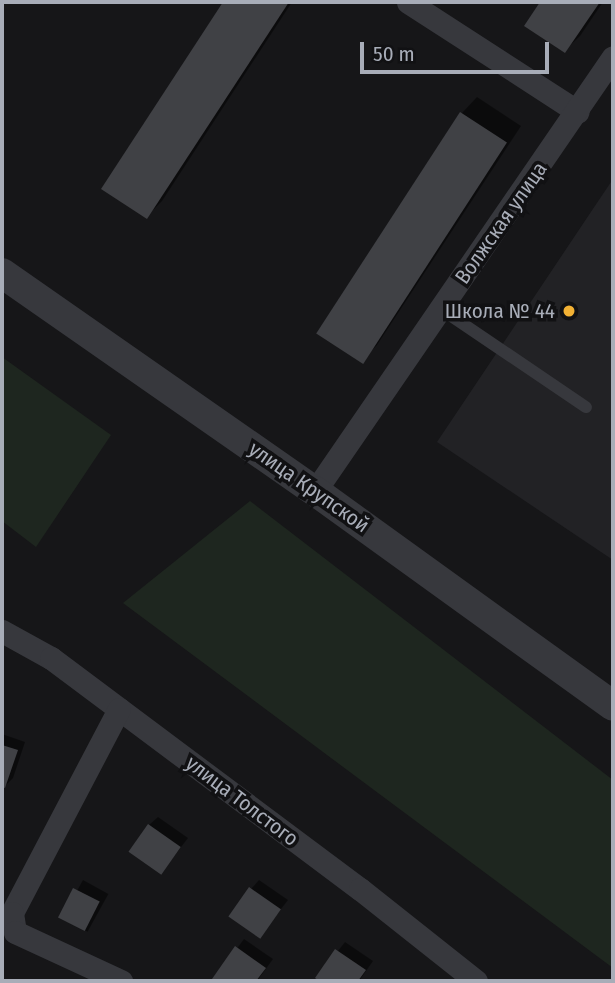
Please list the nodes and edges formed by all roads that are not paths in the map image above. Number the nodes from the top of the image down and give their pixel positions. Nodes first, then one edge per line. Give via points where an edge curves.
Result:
1 (408, 2) edge
2 (613, 57) edge
3 (578, 112) junction
4 (2, 272) edge
5 (441, 309) junction
6 (586, 407) dead end
7 (316, 491) junction
8 (2, 631) edge
9 (613, 706) edge
10 (119, 709) junction
11 (121, 981) edge
12 (476, 981) edge

1 - 3 street
2 - 3 street, Волжская улица
3 - 5 street, Волжская улица
4 - 7 street, улица Крупской
5 - 6 lane
5 - 7 street, Волжская улица
7 - 9 street, улица Крупской
8 - 10 street, улица Толстого via 51,659
10 - 11 street via 12,914 15,932
10 - 12 street, улица Толстого

